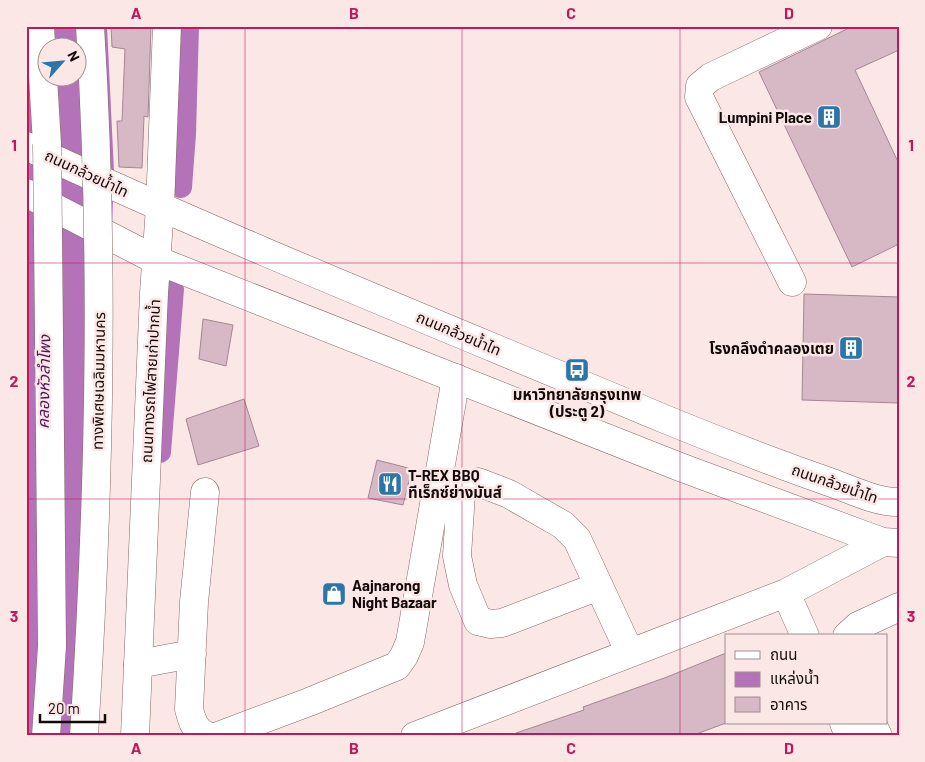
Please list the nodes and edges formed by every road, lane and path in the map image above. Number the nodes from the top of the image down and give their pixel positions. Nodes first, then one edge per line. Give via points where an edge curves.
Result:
1 (40, 26) edge
2 (90, 26) edge
3 (167, 26) edge
4 (818, 26) edge
5 (26, 146) edge
6 (26, 193) edge
7 (160, 206) junction
8 (156, 260) junction
9 (792, 282) dead end
10 (456, 378) junction
11 (205, 492) dead end
12 (896, 502) edge
13 (891, 542) edge
14 (599, 586) junction
15 (786, 593) junction
16 (899, 607) edge
17 (804, 634) edge
18 (849, 634) edge
19 (630, 653) junction
20 (192, 654) junction
21 (138, 664) junction
22 (844, 724) edge
23 (872, 724) edge
24 (442, 731) edge
25 (46, 736) edge
26 (84, 736) edge
27 (134, 736) edge
28 (207, 736) edge
29 (218, 736) edge
30 (415, 736) edge
31 (849, 736) edge
32 (878, 736) edge

1 - 25 main road, bridge via 47,144 52,617
2 - 26 main road, ทางพิเศษเฉลิมมหานคร, bridge via 100,342 91,630
3 - 7 main road, ถนนทางรถไฟสายเก่าปากน้ำ
4 - 9 main road via 711,76 700,86 699,98
5 - 7 main road, ถนนกล้วยน้ำไท
6 - 8 main road
7 - 8 main road, ถนนทางรถไฟสายเก่าปากน้ำ
7 - 12 main road, ถนนกล้วยน้ำไท via 749,454 865,495
8 - 10 main road
8 - 21 main road, ถนนทางรถไฟสายเก่าปากน้ำ
10 - 13 main road via 680,467
10 - 29 main road via 410,642 404,656 396,666
11 - 20 main road
12 - 13 main road
13 - 15 main road
14 - 14 main road via 577,539 563,524 509,494 478,482 461,493 457,556 463,585 478,620 502,623
14 - 19 main road
15 - 17 main road
15 - 19 main road
16 - 18 main road via 858,626
19 - 24 main road
20 - 21 main road
20 - 28 main road via 189,709 193,723 200,733
21 - 27 main road, ถนนทางรถไฟสายเก่าปากน้ำ
22 - 31 main road
23 - 32 main road
24 - 30 main road

